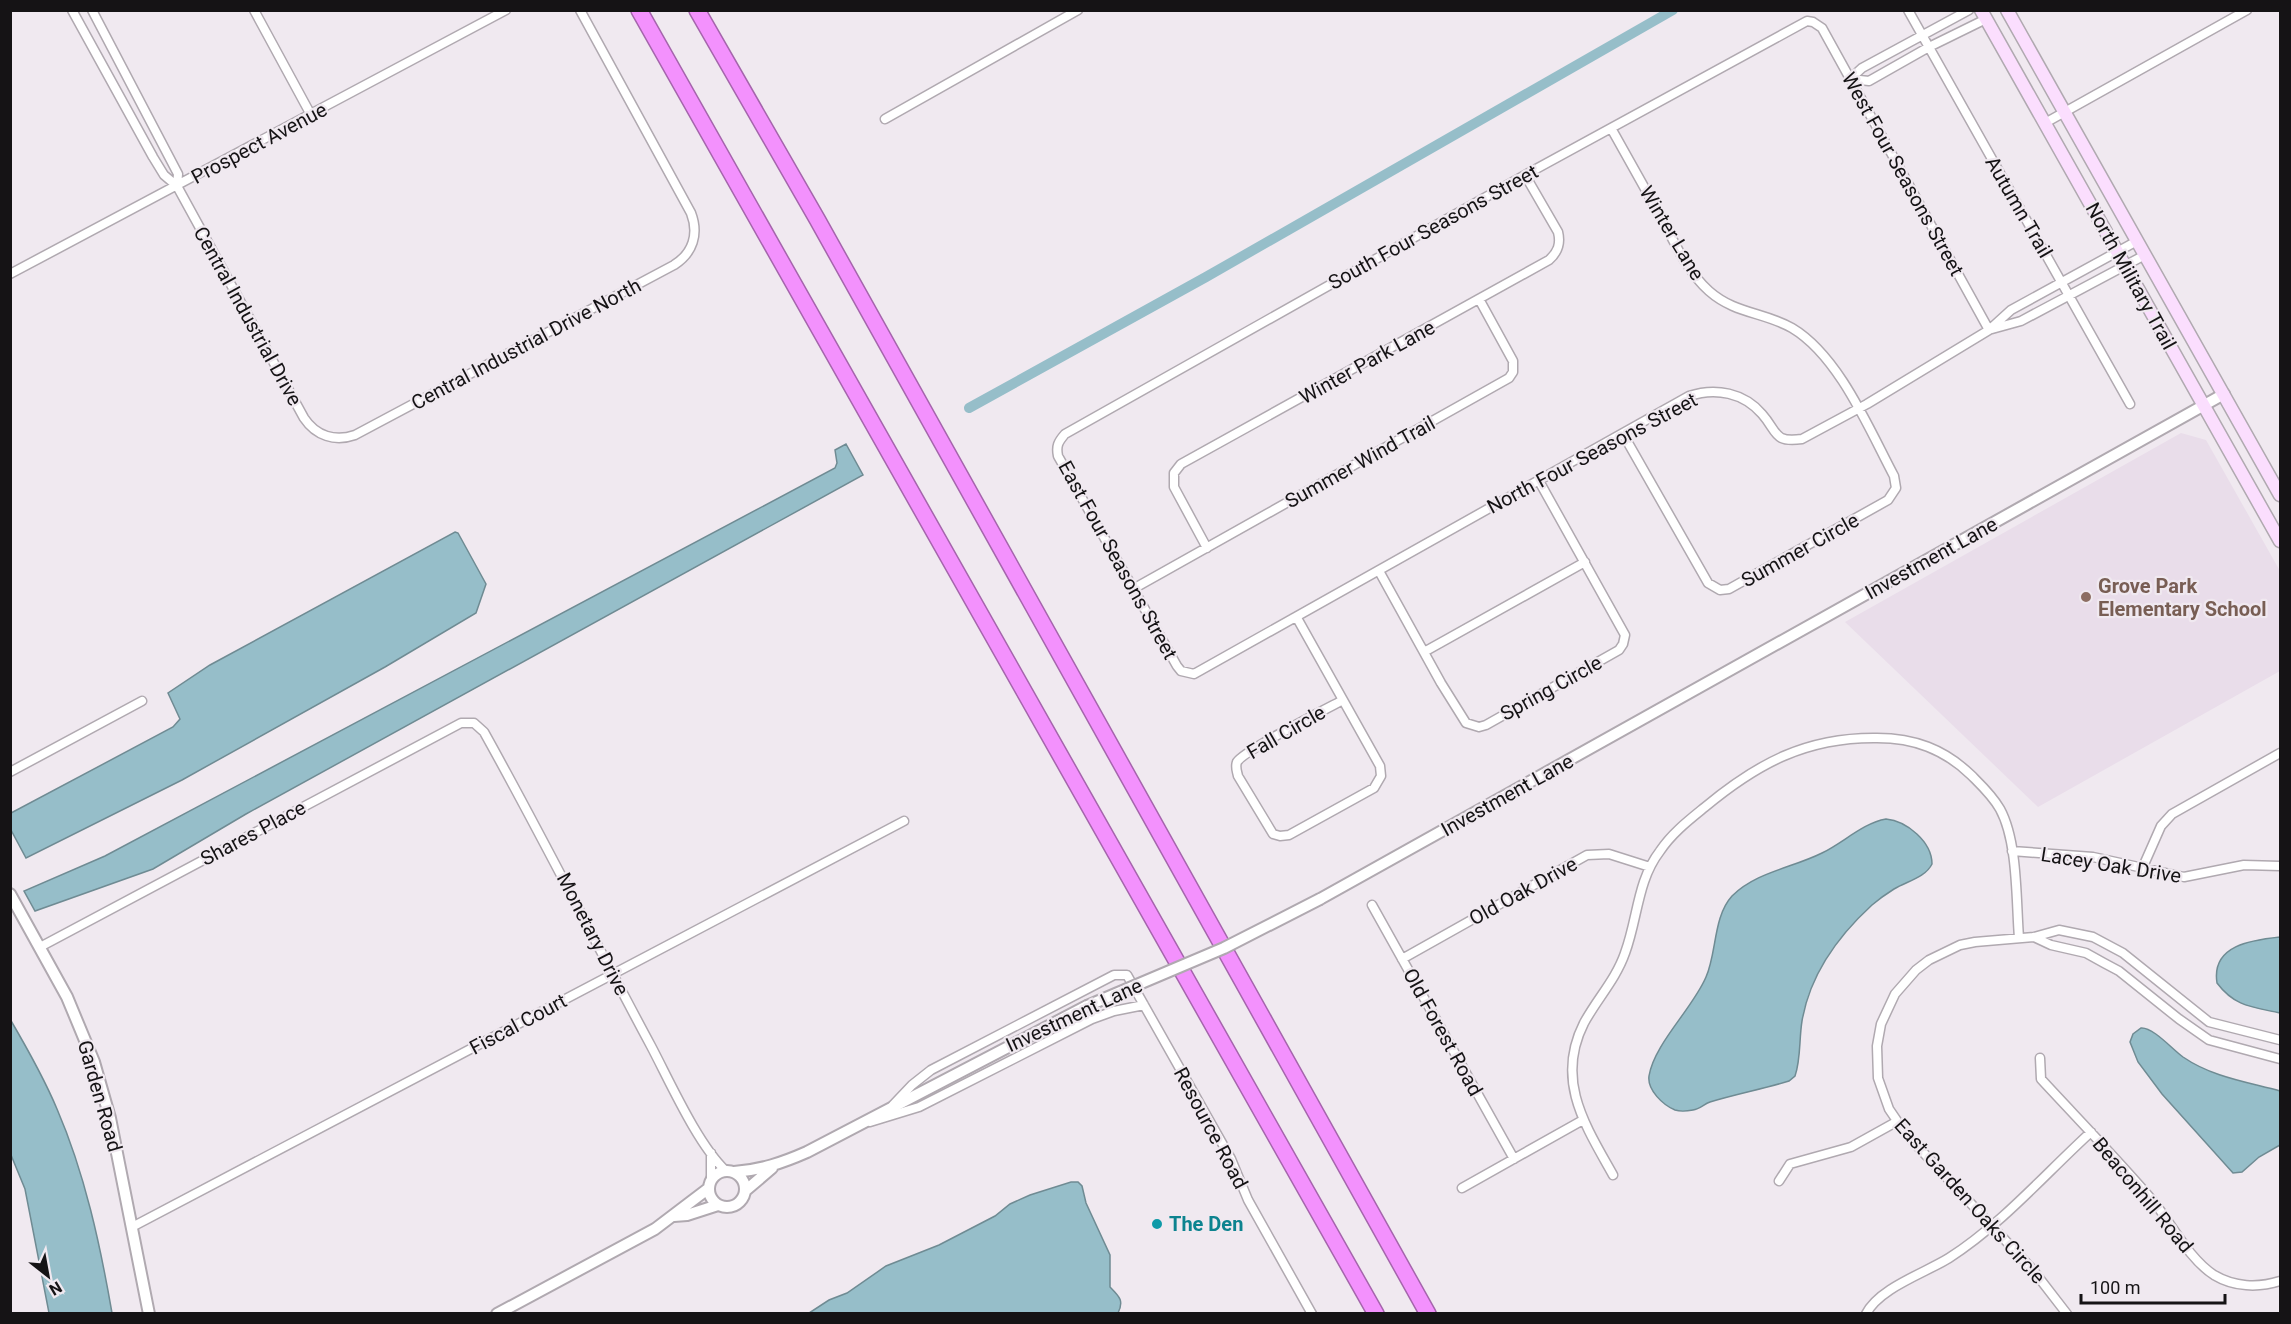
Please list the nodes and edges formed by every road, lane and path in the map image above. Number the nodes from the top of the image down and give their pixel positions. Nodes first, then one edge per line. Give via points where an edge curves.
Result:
1 (72, 10) edge
2 (92, 10) edge
3 (254, 10) edge
4 (506, 10) edge
5 (580, 10) edge
6 (639, 10) edge
7 (698, 10) edge
8 (1078, 10) edge
9 (1908, 10) edge
10 (1969, 10) edge
11 (2007, 10) edge
12 (2244, 11) edge
13 (1983, 15) edge
14 (1813, 22) joint
15 (1922, 35) junction
16 (1929, 47) junction
17 (1850, 80) junction
18 (2064, 113) junction
19 (311, 115) junction
20 (885, 119) dead end
21 (2045, 123) junction
22 (1611, 128) junction
23 (1525, 175) junction
24 (177, 186) junction
25 (2137, 241) junction
26 (2118, 251) junction
27 (2145, 255) junction
28 (2125, 264) junction
29 (10, 274) edge
30 (2063, 283) junction
31 (2069, 294) junction
32 (1479, 299) junction
33 (1989, 330) junction
34 (2224, 394) junction
35 (2130, 404) dead end
36 (2204, 405) junction
37 (1858, 408) junction
38 (1623, 434) junction
39 (327, 437) joint
40 (1058, 442) joint
41 (1539, 481) junction
42 (2280, 495) edge
43 (2280, 541) edge
44 (1207, 548) junction
45 (1585, 562) junction
46 (1379, 571) junction
47 (1133, 589) junction
48 (1297, 618) junction
49 (1424, 652) junction
50 (1188, 674) joint
51 (1343, 700) junction
52 (142, 701) dead end
53 (468, 722) joint
54 (2280, 753) edge
55 (10, 772) edge
56 (904, 821) dead end
57 (2012, 851) junction
58 (2280, 866) edge
59 (1650, 867) junction
60 (2142, 869) junction
61 (10, 894) edge
62 (1371, 905) dead end
63 (2034, 937) junction
64 (2019, 938) junction
65 (39, 947) junction
66 (1402, 958) junction
67 (613, 974) junction
68 (1144, 1005) junction
69 (2280, 1040) edge
70 (2040, 1058) dead end
71 (2280, 1059) edge
72 (888, 1110) junction
73 (1583, 1120) junction
74 (1896, 1122) junction
75 (858, 1125) junction
76 (2091, 1132) junction
77 (711, 1153) junction
78 (1514, 1159) junction
79 (775, 1166) junction
80 (730, 1172) junction
81 (1613, 1175) dead end
82 (1779, 1181) dead end
83 (710, 1184) junction
84 (1462, 1188) dead end
85 (745, 1191) junction
86 (718, 1205) junction
87 (674, 1216) junction
88 (1991, 1226) junction
89 (132, 1227) junction
90 (2280, 1281) edge
91 (149, 1314) edge
92 (497, 1314) edge
93 (1311, 1314) edge
94 (1376, 1314) edge
95 (1428, 1314) edge
96 (1866, 1314) edge
97 (2067, 1314) edge

1 - 24 street, Central Industrial Drive via 153,157 164,175
2 - 24 street, Central Industrial Drive via 178,174
3 - 19 street
4 - 19 street, Prospect Avenue
5 - 39 street, Central Industrial Drive North via 694,220 693,244 674,265 355,435
6 - 94 highway
7 - 95 highway
8 - 20 street
9 - 15 street, Autumn Trail
10 - 15 street
11 - 18 main road, North Military Trail
12 - 18 street
13 - 16 street
13 - 21 main road, North Military Trail
14 - 17 street, West Four Seasons Street via 1822,28
14 - 22 street, South Four Seasons Street via 1807,21 1744,53
15 - 16 street, Autumn Trail
15 - 17 street via 1862,68
16 - 17 street via 1869,81
16 - 30 street, Autumn Trail
17 - 33 street, West Four Seasons Street
18 - 21 street
18 - 25 main road, North Military Trail
19 - 24 street, Prospect Avenue
21 - 26 main road, North Military Trail
22 - 23 street, South Four Seasons Street
22 - 37 street, Winter Lane via 1681,255 1704,286 1741,311 1778,322 1803,335 1825,356
23 - 32 street, Winter Park Lane via 1558,232 1558,249 1550,260
23 - 40 street, South Four Seasons Street via 1065,434
24 - 29 street, Prospect Avenue
24 - 39 street, Central Industrial Drive via 304,418
25 - 26 street
25 - 27 main road, North Military Trail
26 - 28 main road, North Military Trail
26 - 30 street
27 - 28 street
27 - 34 main road, North Military Trail
28 - 31 street
28 - 36 main road, North Military Trail
30 - 31 street, Autumn Trail
30 - 33 street via 2011,309
31 - 33 street via 2021,321
31 - 35 street, Autumn Trail
32 - 44 street, Summer Wind Trail via 1513,361 1509,378
32 - 44 street, Winter Park Lane via 1181,464 1174,472 1174,487
33 - 37 street, North Four Seasons Street
34 - 36 street, Investment Lane
34 - 42 main road, North Military Trail
36 - 43 main road, North Military Trail
36 - 72 street, Investment Lane, bridge via 1320,899 1224,948 1087,1006
37 - 38 street, North Four Seasons Street via 1802,440 1791,441 1772,431 1762,413 1735,394 1712,391 1689,396
37 - 38 street, Summer Circle via 1894,476 1893,495 1788,557 1729,589 1720,590 1708,584
38 - 41 street, North Four Seasons Street
40 - 47 street, East Four Seasons Street via 1058,456
41 - 45 street, Spring Circle
41 - 46 street, North Four Seasons Street
44 - 47 street, Summer Wind Trail
45 - 49 street
45 - 49 street, Spring Circle via 1623,629 1623,644 1548,691 1486,725 1472,726 1466,723
46 - 48 street, North Four Seasons Street
46 - 49 street, Spring Circle
47 - 50 street, East Four Seasons Street via 1177,666
48 - 50 street, North Four Seasons Street
48 - 51 street, Fall Circle
51 - 51 street, Fall Circle via 1380,766 1379,783 1289,835 1274,834 1238,776 1238,760
52 - 55 street
53 - 65 street, Shares Place
53 - 67 street, Monetary Drive via 484,732
54 - 60 street via 2172,814 2161,826
56 - 67 street, Fiscal Court
57 - 59 street via 1999,808 1956,762 1913,741 1856,738 1803,747 1742,778 1683,826
57 - 60 street, Lacey Oak Drive via 2068,854
57 - 64 street
58 - 60 street, Lacey Oak Drive via 2237,866 2184,878
59 - 66 street, Old Oak Drive via 1609,854 1587,855
59 - 73 street via 1620,966 1578,1039 1573,1086
61 - 65 street, Garden Road
62 - 66 street, Old Forest Road
63 - 64 street, East Garden Oaks Circle
63 - 69 street, East Garden Oaks Circle via 2059,930 2093,937 2123,953 2209,1022
63 - 71 street, East Garden Oaks Circle via 2086,953 2112,967 2209,1040
64 - 74 street, East Garden Oaks Circle via 1975,942 1944,951 1916,970 1895,994 1879,1032 1877,1062 1882,1094
65 - 89 street, Garden Road via 67,997 94,1062 110,1118
66 - 78 street, Old Forest Road
67 - 77 street, Monetary Drive
67 - 89 street, Fiscal Court
68 - 72 street, Resource Road via 1127,975 1114,975 931,1070
68 - 75 street via 1092,1019 919,1107
68 - 93 street, Resource Road via 1232,1159 1248,1200
70 - 76 street, Beaconhill Road via 2041,1079
72 - 75 street, Investment Lane
73 - 78 street
73 - 81 street
74 - 82 street via 1851,1147 1790,1164
74 - 88 street, East Garden Oaks Circle
75 - 79 street, Investment Lane
76 - 88 street
76 - 90 street, Beaconhill Road via 2209,1271 2223,1280 2247,1286
77 - 80 street, Monetary Drive
77 - 83 street, Monetary Drive
78 - 84 street
79 - 80 street, Investment Lane
79 - 85 street, Investment Lane
80 - 83 street via 720,1173
80 - 85 street via 743,1180
83 - 86 street via 711,1198
83 - 87 street
85 - 86 street via 736,1205
86 - 87 street
87 - 92 street
88 - 96 street via 1948,1259 1878,1299
88 - 97 street, East Garden Oaks Circle via 2033,1270
89 - 91 street, Garden Road

